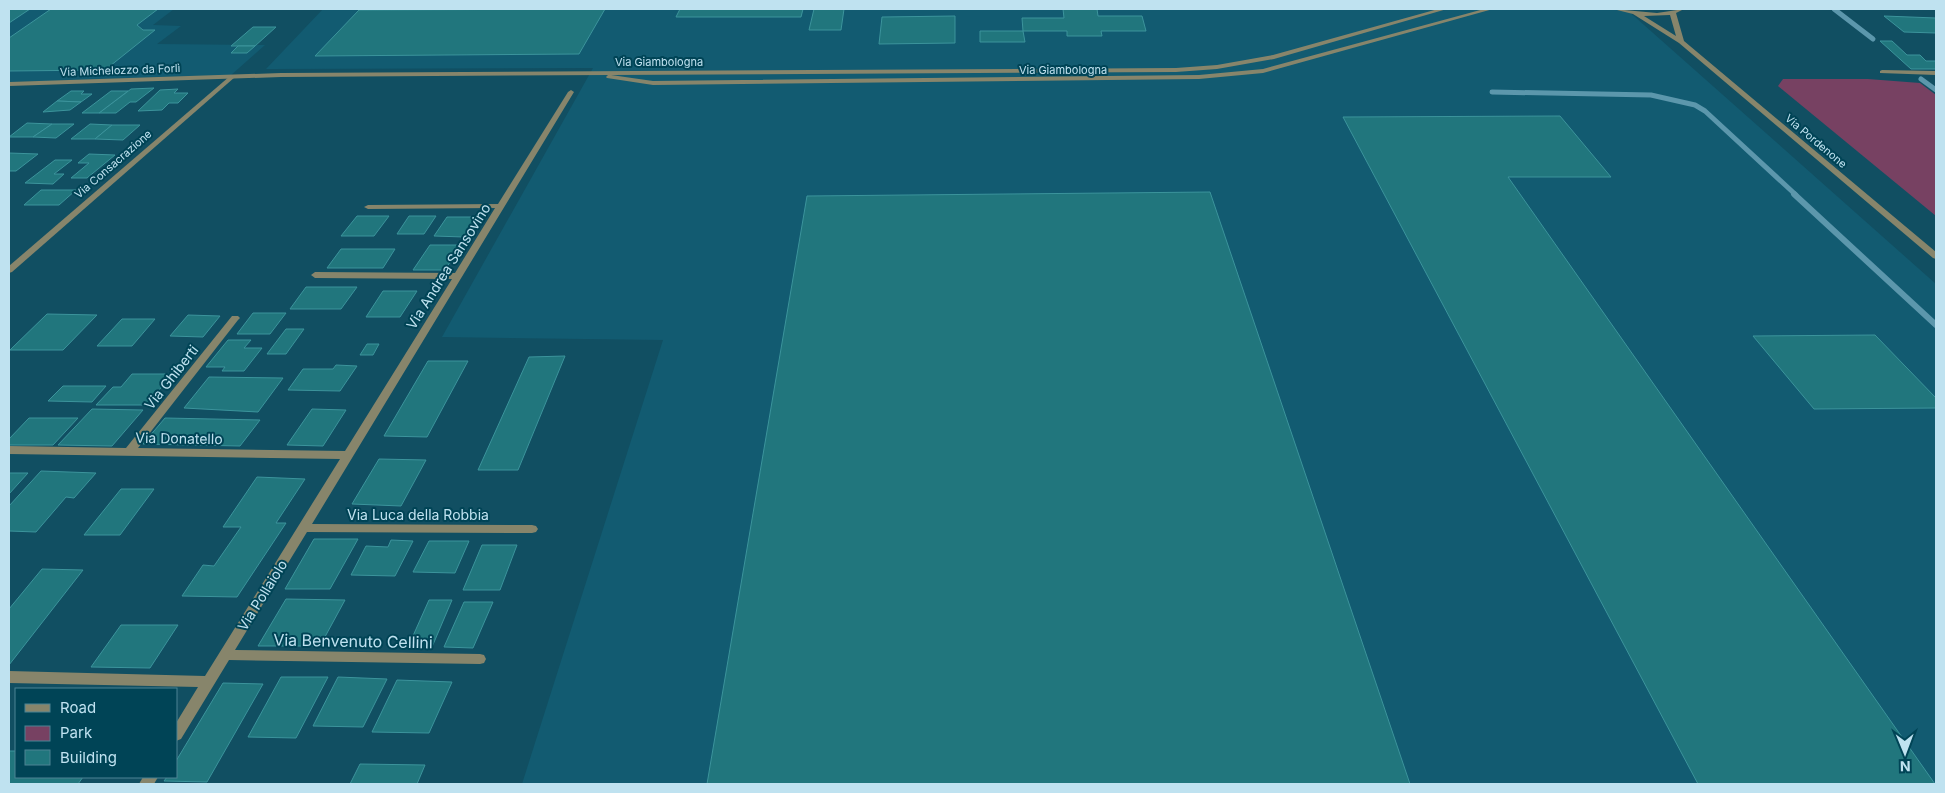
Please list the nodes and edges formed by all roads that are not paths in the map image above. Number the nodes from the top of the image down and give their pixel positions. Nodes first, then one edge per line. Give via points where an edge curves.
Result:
1 (1444, 9) edge
2 (1490, 9) edge
3 (1616, 9) edge
4 (1681, 9) edge
5 (1633, 12) junction
6 (1672, 12) junction
7 (1681, 42) junction
8 (1002, 71) junction
9 (1882, 72) dead end
10 (586, 73) junction
11 (1936, 73) edge
12 (232, 77) junction
13 (628, 80) junction
14 (9, 84) edge
15 (571, 92) dead end
16 (501, 206) junction
17 (368, 207) dead end
18 (1936, 256) edge
19 (9, 270) edge
20 (316, 275) dead end
21 (458, 276) junction
22 (235, 318) dead end
23 (9, 450) edge
24 (129, 452) junction
25 (348, 455) junction
26 (303, 528) junction
27 (532, 529) dead end
28 (225, 655) junction
29 (480, 659) dead end
30 (9, 677) edge
31 (209, 682) junction
32 (178, 732) edge

1 - 8 street, Via Giambologna via 1240,64 1176,70
2 - 13 street, Via Giambologna via 1297,63 1229,75 1173,79 653,83
3 - 5 street
4 - 6 street
5 - 6 street
5 - 7 street, Via Pordenone
6 - 7 street
7 - 18 street, Via Pordenone
8 - 10 street, Via Giambologna
8 - 13 street, Via Giambologna via 963,75 644,76
9 - 11 street
10 - 12 street, Via Giambologna
10 - 13 street, Via Giambologna
12 - 14 street, Via Michelozzo da Forlì
12 - 19 street, Via Consacrazione
15 - 16 street, Via Andrea Sansovino
16 - 17 street
16 - 21 street, Via Andrea Sansovino
20 - 21 street
21 - 25 street, Via Andrea Sansovino
22 - 24 street, Via Ghiberti
23 - 24 street, Via Donatello
24 - 25 street, Via Donatello
25 - 26 street, Via Pollaiolo
26 - 27 street, Via Luca della Robbia
26 - 28 street, Via Pollaiolo
28 - 29 street, Via Benvenuto Cellini
28 - 31 street, Via Pollaiolo
30 - 31 street
31 - 32 street, Via Pollaiolo

